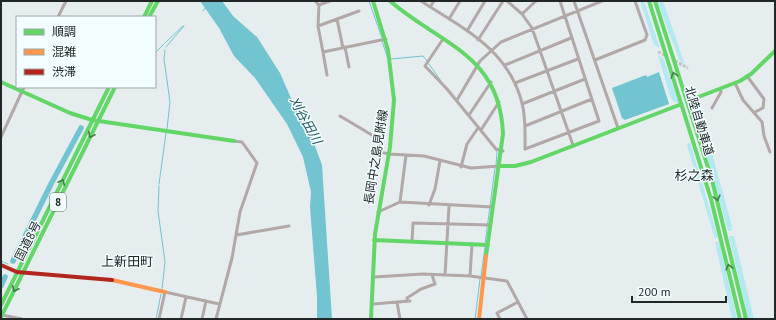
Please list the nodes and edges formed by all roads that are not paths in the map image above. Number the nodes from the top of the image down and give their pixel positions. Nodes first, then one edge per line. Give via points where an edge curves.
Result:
1 (66, 1) edge
2 (152, 1) edge
3 (158, 1) edge
4 (315, 1) edge
5 (330, 1) edge
6 (373, 1) edge
7 (391, 1) edge
8 (421, 1) edge
9 (434, 1) edge
10 (460, 1) edge
11 (485, 1) edge
12 (504, 1) edge
13 (536, 1) edge
14 (560, 1) edge
15 (574, 1) edge
16 (602, 1) edge
17 (635, 1) edge
18 (649, 1) edge
19 (655, 1) edge
20 (510, 2) edge
21 (319, 5) junction
22 (430, 7) junction
23 (578, 10) junction
24 (359, 11) dead end
25 (522, 14) junction
26 (58, 16) edge
27 (144, 16) edge
28 (150, 16) edge
29 (564, 16) junction
30 (337, 19) junction
31 (449, 19) junction
32 (318, 26) junction
33 (532, 28) junction
34 (467, 31) junction
35 (571, 38) junction
36 (386, 39) junction
37 (443, 39) junction
38 (478, 40) junction
39 (344, 48) junction
40 (492, 49) junction
41 (541, 50) junction
42 (775, 51) edge
43 (324, 52) junction
44 (578, 59) junction
45 (595, 60) junction
46 (478, 65) junction
47 (505, 65) junction
48 (349, 67) dead end
49 (548, 70) junction
50 (327, 75) dead end
51 (747, 76) junction
52 (585, 79) junction
53 (1, 82) edge
54 (491, 82) junction
55 (735, 82) junction
56 (515, 83) junction
57 (16, 87) edge
58 (108, 88) edge
59 (114, 88) edge
60 (24, 89) edge
61 (720, 89) junction
62 (555, 91) junction
63 (592, 99) junction
64 (693, 99) dead end
65 (457, 100) junction
66 (499, 102) junction
67 (522, 104) junction
68 (680, 105) dead end
69 (712, 108) dead end
70 (562, 111) junction
71 (755, 112) junction
72 (469, 115) junction
73 (340, 116) dead end
74 (92, 120) junction
75 (98, 121) junction
76 (525, 126) junction
77 (618, 128) junction
78 (480, 129) junction
79 (569, 132) junction
80 (1, 137) edge
81 (234, 141) joint
82 (573, 145) junction
83 (503, 150) junction
84 (770, 152) dead end
85 (389, 154) junction
86 (406, 155) junction
87 (440, 161) junction
88 (501, 166) junction
89 (461, 167) junction
90 (400, 202) junction
91 (429, 205) junction
92 (449, 206) junction
93 (492, 207) junction
94 (378, 212) junction
95 (448, 224) junction
96 (490, 225) junction
97 (289, 226) dead end
98 (236, 235) junction
99 (374, 240) junction
100 (412, 242) junction
101 (447, 243) junction
102 (472, 244) junction
103 (488, 245) junction
104 (1, 265) edge
105 (17, 272) junction
106 (23, 272) junction
107 (432, 275) junction
108 (445, 275) junction
109 (470, 276) junction
110 (374, 278) junction
111 (483, 278) junction
112 (165, 292) junction
113 (186, 297) junction
114 (206, 301) junction
115 (397, 302) junction
116 (518, 302) junction
117 (219, 304) junction
118 (373, 304) junction
119 (1, 305) edge
120 (2, 316) edge
121 (16, 318) edge
122 (22, 319) edge
123 (159, 319) edge
124 (181, 319) edge
125 (202, 319) edge
126 (216, 319) edge
127 (371, 319) edge
128 (400, 319) edge
129 (478, 319) edge
130 (500, 319) edge
131 (527, 319) edge
132 (740, 319) edge
133 (746, 319) edge

1 - 26 street
2 - 27 main road
3 - 28 main road
4 - 21 street
5 - 21 street
6 - 36 main road, 長岡中之島見附線
7 - 37 main road
8 - 22 street
9 - 22 street
10 - 31 street
11 - 34 street
12 - 38 street
13 - 25 street
14 - 29 street
15 - 23 street
16 - 23 street
17 - 45 street via 647,35 645,40
132 -> 18 main road, 北陸自動車道 via 719,228 693,135
19 -> 133 main road, 北陸自動車道 via 712,180
20 - 25 street
21 - 32 street
22 - 31 street
23 - 29 street
23 - 45 street
24 - 30 street
25 - 33 street
29 - 33 street
29 - 35 street
30 - 32 street
30 - 39 street
31 - 34 street
32 - 43 street
33 - 40 street via 508,38
33 - 41 street
34 - 38 street
35 - 41 street
35 - 44 street
36 - 39 street
36 - 85 main road, 長岡中之島見附線 via 394,89
37 - 46 main road
37 - 65 street via 425,66
38 - 40 street
39 - 43 street
39 - 48 street
40 - 46 street
40 - 47 street
41 - 47 street
41 - 49 street
42 - 51 main road
43 - 50 street
44 - 49 street
44 - 52 street
45 - 77 street
46 - 54 main road
46 - 65 street
47 - 56 street
49 - 56 street
49 - 62 street
51 - 55 main road
51 - 71 street via 764,99 763,108
52 - 62 street
52 - 63 street
53 - 57 main road
54 - 66 main road
54 - 72 street
55 - 61 main road
55 - 71 street via 743,100
56 - 67 street
58 - 74 main road, 国道8号 / 8
59 - 75 main road, 国道8号 / 8
60 - 74 main road via 70,113
60 - 80 street
61 - 64 main road
61 - 69 street via 721,92
62 - 67 street
62 - 70 street
63 - 70 street
63 - 79 street via 600,121
65 - 72 street
66 - 78 street
66 - 83 main road via 505,129
67 - 76 street
68 - 77 main road
70 - 76 street
70 - 79 street
71 - 84 street via 762,122
72 - 78 street
73 - 85 street via 371,134 380,142 379,151
74 - 75 main road
105 -> 74 main road, 国道8号 / 8
75 - 81 main road
75 -> 106 main road, 国道8号 / 8
76 - 79 street via 525,149
77 - 82 main road
78 - 83 street via 496,149
78 - 89 street via 467,144
79 - 82 street
81 - 98 street via 242,142 257,163 240,212
82 - 88 main road via 531,162
83 - 88 main road
85 - 86 street
85 - 94 main road, 長岡中之島見附線
86 - 87 street via 424,156
86 - 90 street
87 - 89 street
87 - 91 street
88 - 89 street
88 - 93 main road
90 - 91 street
90 - 94 street
91 - 92 street
92 - 93 street
92 - 95 street
93 - 96 main road
94 - 99 main road, 長岡中之島見附線
95 - 96 street
95 - 100 street via 413,223
95 - 101 street
96 - 103 main road
97 - 98 street
98 - 117 street
99 - 100 main road
99 - 110 main road, 長岡中之島見附線
100 - 101 main road
101 - 102 main road
101 - 108 street
102 - 103 main road
102 - 109 street
103 - 111 main road
104 - 105 main road
105 - 106 main road
105 - 119 main road, 国道8号 / 8
106 - 112 main road via 110,280
106 -> 120 main road, 国道8号 / 8
107 - 108 street
107 - 110 street
107 - 115 street via 434,286 421,289 407,298 408,301
108 - 109 street
109 - 111 street
110 - 118 main road, 長岡中之島見附線
111 - 116 street via 507,281
111 - 129 main road
112 - 113 street
112 - 123 street
113 - 114 street
113 - 124 street
114 - 117 street
114 - 125 street
115 - 118 street
115 - 128 street
116 - 130 street via 497,313
116 - 131 street
117 - 126 street
118 - 127 main road, 長岡中之島見附線
120 - 121 street
121 - 122 street

